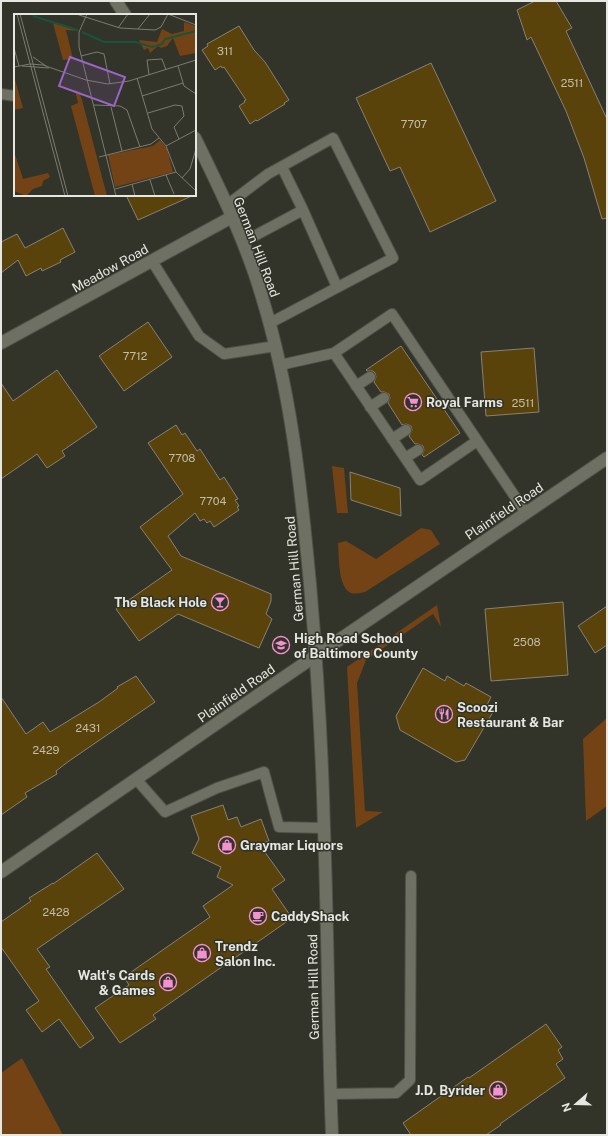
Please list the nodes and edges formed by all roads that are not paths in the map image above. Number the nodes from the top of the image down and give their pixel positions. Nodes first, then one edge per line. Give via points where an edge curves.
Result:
1 (116, 1) edge
2 (123, 14) edge
3 (1, 94) edge
4 (14, 96) edge
5 (196, 140) edge
6 (282, 167) junction
7 (227, 205) junction
8 (303, 210) junction
9 (232, 217) junction
10 (243, 242) junction
11 (152, 261) junction
12 (337, 287) junction
13 (270, 323) junction
14 (1, 343) edge
15 (276, 346) junction
16 (415, 347) junction
17 (334, 353) junction
18 (406, 353) dead end
19 (280, 365) junction
20 (370, 377) dead end
21 (356, 386) junction
22 (384, 398) dead end
23 (370, 407) junction
24 (406, 430) dead end
25 (392, 439) junction
26 (477, 441) junction
27 (418, 450) dead end
28 (405, 458) junction
29 (607, 458) edge
30 (526, 513) junction
31 (316, 656) junction
32 (136, 779) junction
33 (324, 828) junction
34 (1, 872) edge
35 (412, 876) dead end
36 (330, 1094) junction
37 (332, 1135) edge

1 - 2 street
3 - 4 lane
5 - 7 street, German Hill Road
6 - 7 lane via 268,174
6 - 8 lane
6 - 12 lane via 333,138 393,258
7 - 9 street, German Hill Road
8 - 10 lane
8 - 12 lane
9 - 10 street, German Hill Road
9 - 11 street, Meadow Road
10 - 13 street, German Hill Road
11 - 14 street, Meadow Road
11 - 15 lane via 199,336 224,354
12 - 13 lane
13 - 15 street, German Hill Road
15 - 19 street, German Hill Road
16 - 17 lane via 392,314
16 - 18 lane
16 - 26 lane via 424,371 459,423
17 - 19 lane
17 - 21 lane
19 - 31 street, German Hill Road via 299,473
20 - 21 lane
21 - 23 lane
22 - 23 lane
23 - 25 lane
24 - 25 lane
25 - 28 lane
26 - 28 lane via 420,480
26 - 30 lane
27 - 28 lane
29 - 30 street, Plainfield Road
30 - 31 street, Plainfield Road
31 - 32 street, Plainfield Road
31 - 33 street, German Hill Road
32 - 33 lane via 165,812 217,788 264,772 279,827
32 - 34 street, Plainfield Road
33 - 36 street, German Hill Road
35 - 36 lane via 410,1080 396,1093
36 - 37 street, German Hill Road

